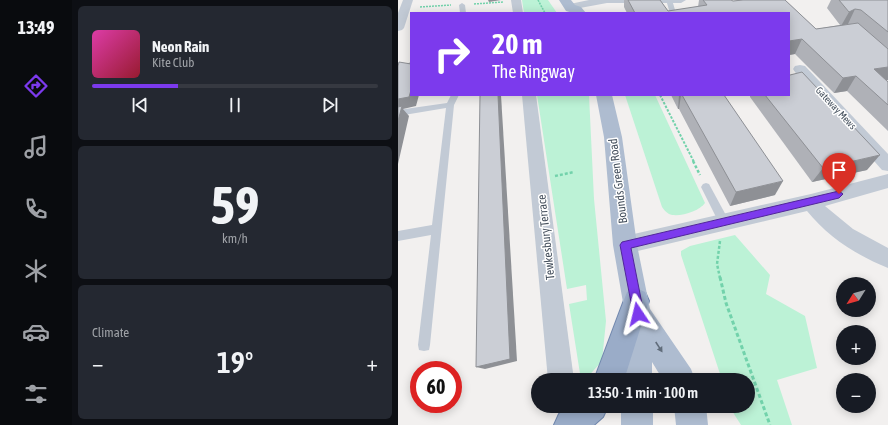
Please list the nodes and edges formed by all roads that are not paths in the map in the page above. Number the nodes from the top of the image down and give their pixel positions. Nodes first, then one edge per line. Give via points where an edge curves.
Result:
1 (408, 0) edge
2 (516, 0) edge
3 (590, 0) edge
4 (669, 0) edge
5 (681, 0) edge
6 (603, 1) edge
7 (462, 5) dead end
8 (570, 7) edge
9 (463, 12) edge
10 (518, 12) edge
11 (673, 12) edge
12 (398, 28) edge
13 (800, 69) dead end
14 (454, 96) edge
15 (529, 96) edge
16 (604, 96) edge
17 (450, 105) junction
18 (398, 113) edge
19 (888, 165) edge
20 (888, 181) edge
21 (706, 186) road end
22 (811, 202) junction
23 (436, 229) junction
24 (723, 229) junction
25 (398, 236) edge
26 (625, 245) junction
27 (888, 258) edge
28 (637, 307) junction
29 (424, 345) dead end
30 (560, 373) edge
31 (612, 373) edge
32 (637, 373) edge
33 (676, 373) edge
34 (584, 413) edge
35 (637, 413) edge
36 (691, 413) edge
37 (570, 425) edge
38 (637, 425) edge
39 (692, 425) edge

1 - 12 street
2 - 10 street
3 - 8 street
4 - 5 street
4 - 6 street
4 - 11 lane
6 - 8 street
7 - 9 lane
13 - 19 street, Gateway Mews
14 - 17 lane
15 - 30 street, Tewkesbury Terrace
16 - 26 main road, Bounds Green Road via 613,137
17 - 18 lane
17 - 23 lane
20 - 22 street
21 - 24 lane
22 - 24 street
22 - 27 street via 839,233
23 - 25 lane
23 - 29 lane
24 - 26 street
26 - 28 main road, Bounds Green Road
28 - 31 highway
28 - 32 main road, Bounds Green Road
28 -> 33 main road, Bounds Green Road
34 - 37 highway
35 - 38 main road
36 - 39 main road

